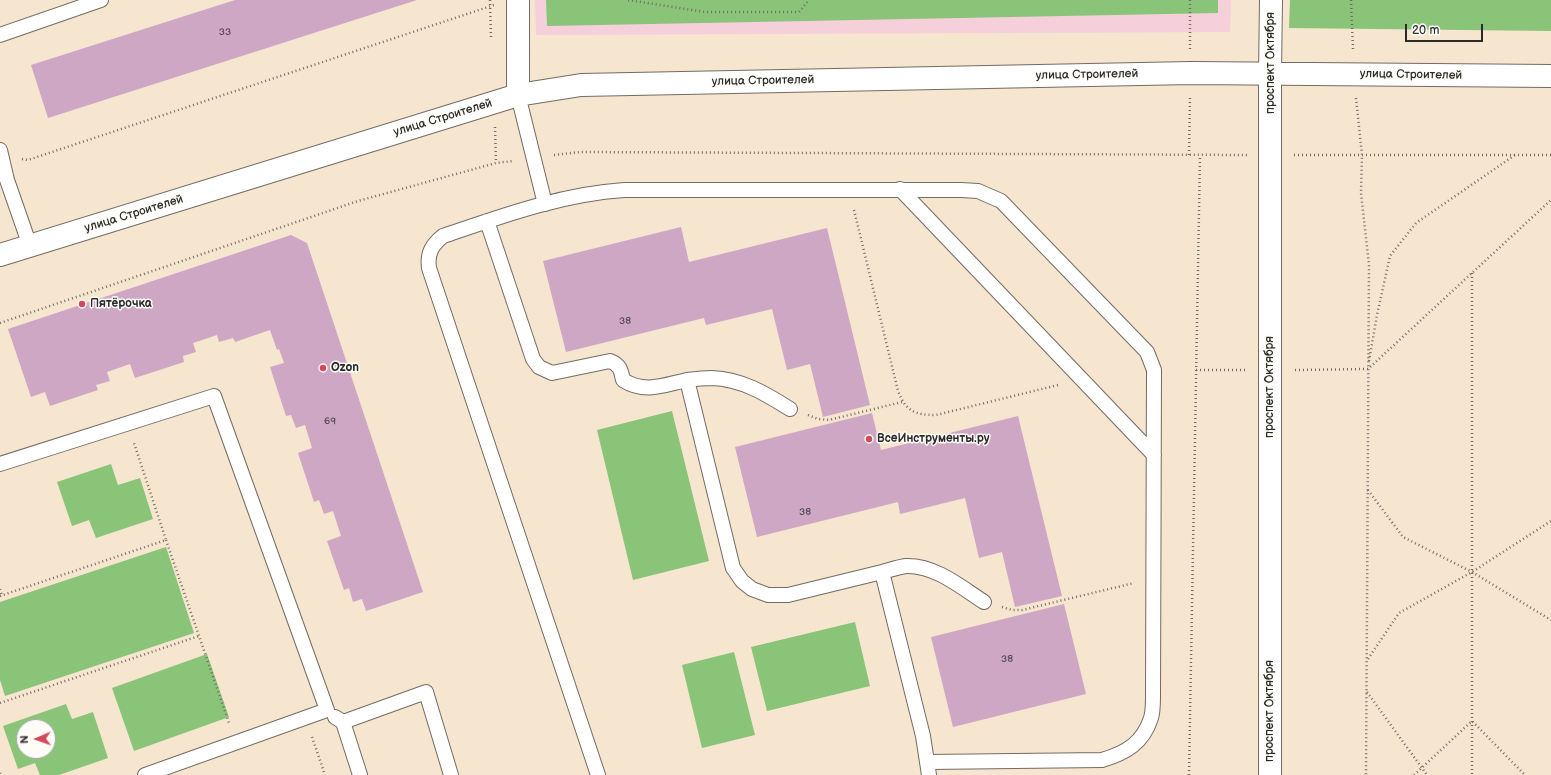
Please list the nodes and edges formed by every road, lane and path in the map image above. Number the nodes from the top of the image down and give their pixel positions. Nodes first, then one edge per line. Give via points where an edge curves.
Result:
1 (101, 0) edge
2 (518, 0) edge
3 (628, 0) edge
4 (809, 0) edge
5 (1271, 0) edge
6 (1351, 0) edge
7 (497, 4) dead end
8 (0, 35) edge
9 (1270, 73) junction
10 (1354, 74) junction
11 (1551, 76) edge
12 (518, 95) junction
13 (1, 153) edge
14 (1200, 155) dead end
15 (1270, 155) junction
16 (1362, 155) junction
17 (1515, 155) junction
18 (1551, 155) edge
19 (900, 189) junction
20 (849, 190) junction
21 (1551, 200) edge
22 (545, 204) junction
23 (487, 221) junction
24 (30, 246) junction
25 (0, 255) edge
26 (1472, 274) junction
27 (1368, 369) junction
28 (1081, 379) junction
29 (687, 380) junction
30 (902, 402) junction
31 (790, 409) joint
32 (127, 424) junction
33 (1154, 455) junction
34 (0, 464) edge
35 (1368, 490) junction
36 (1551, 521) edge
37 (166, 540) junction
38 (882, 572) junction
39 (1472, 572) junction
40 (1153, 578) junction
41 (0, 589) edge
42 (1, 596) edge
43 (984, 602) joint
44 (1551, 620) edge
45 (199, 636) junction
46 (1367, 660) junction
47 (1367, 692) junction
48 (0, 703) edge
49 (327, 710) junction
50 (306, 718) junction
51 (1472, 721) junction
52 (343, 722) junction
53 (235, 743) junction
54 (929, 768) edge
55 (1422, 768) junction
56 (145, 775) edge
57 (325, 775) edge
58 (360, 775) edge
59 (451, 775) edge
60 (598, 775) edge
61 (1188, 775) edge
62 (1270, 775) edge
63 (1366, 775) edge
64 (1414, 775) edge
65 (1427, 775) edge
66 (1472, 775) edge
67 (1525, 775) edge

1 - 8 lane
2 - 12 street
3 - 4 path via 705,12 799,12
5 - 9 street, проспект Октября
6 - 10 path
7 - 13 path via 28,160
9 - 10 street, улица Строителей
9 - 12 street, улица Строителей via 581,85
9 - 15 street, проспект Октября
10 - 11 street, улица Строителей
10 - 16 path
12 - 22 lane
12 - 24 street, улица Строителей
13 - 24 lane via 7,180
14 - 61 path
15 - 16 path
15 - 62 street, проспект Октября
16 - 17 path
16 - 27 path via 1361,193 1369,265
17 - 18 path
17 - 27 path via 1416,223 1390,256
19 - 20 lane
19 - 28 lane
19 - 33 lane via 970,190 1001,201 1147,352 1154,370
20 - 22 lane via 624,190 601,192
20 - 30 path
21 - 26 path
22 - 23 lane
23 - 29 lane via 533,359 539,367 552,373 610,361 620,367 623,380 646,388
23 - 60 lane via 444,236 435,243 430,250 429,268
24 - 25 street, улица Строителей
26 - 27 path
26 - 39 path
27 - 35 path
28 - 30 path via 936,415 914,413
28 - 33 lane
29 - 31 lane via 712,378 741,383 758,389
29 - 38 lane via 733,568 742,581 752,589 768,595 788,594
30 - 31 path via 825,420
32 - 34 lane
32 - 37 path
32 - 49 lane via 214,396
33 - 40 lane
35 - 39 path via 1403,537
35 - 46 path
36 - 39 path
37 - 42 path
37 - 45 path
38 - 43 lane via 905,566 925,569 948,579
38 - 54 lane
39 - 44 path
39 - 46 path via 1399,613
39 - 51 path
40 - 43 path via 1022,610 1012,610
40 - 54 lane via 1151,717 1145,732 1130,748 1119,755 1102,760
41 - 42 path
45 - 48 path
45 - 53 path
46 - 47 path
47 - 55 path
47 - 63 path
49 - 50 lane
49 - 52 lane
50 - 53 lane
50 - 57 path
51 - 55 path
51 - 66 path
51 - 67 path
52 - 58 lane
52 - 59 lane via 426,692
53 - 56 lane
55 - 64 path
55 - 65 path

